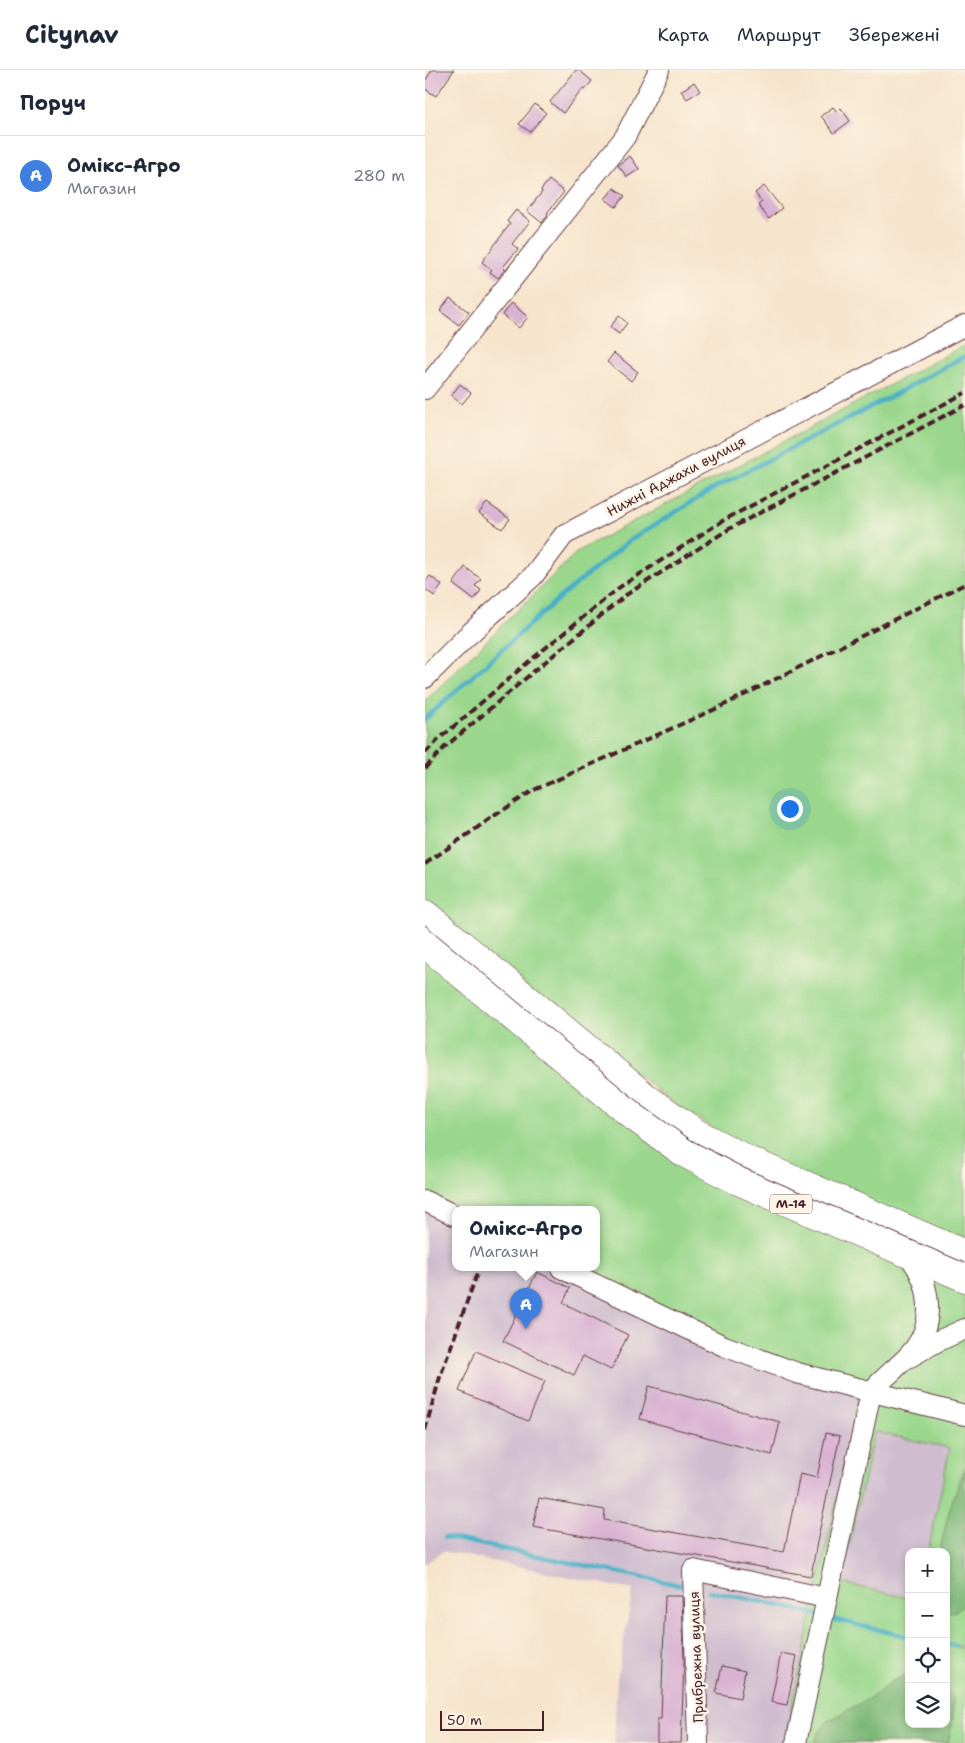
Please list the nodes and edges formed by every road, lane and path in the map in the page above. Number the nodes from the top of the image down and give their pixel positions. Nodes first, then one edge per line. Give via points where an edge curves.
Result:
1 (659, 70) edge
2 (965, 325) edge
3 (425, 389) edge
4 (425, 678) edge
5 (425, 914) edge
6 (435, 942) edge
7 (634, 1102) junction
8 (425, 1201) edge
9 (452, 1214) edge
10 (906, 1253) junction
11 (965, 1254) edge
12 (567, 1271) edge
13 (965, 1278) edge
14 (965, 1329) edge
15 (901, 1362) junction
16 (871, 1392) junction
17 (965, 1415) edge
18 (827, 1601) junction
19 (698, 1743) edge
20 (796, 1743) edge

1 - 3 street via 625,137
2 - 4 street, Нижні Аджахи вулиця via 564,534 533,576
5 - 6 highway, М-14
6 - 7 highway, М-14
7 - 10 highway, М-14 via 658,1136 711,1168
7 - 11 highway, М-14 via 671,1117 721,1148
8 - 9 street
10 - 13 highway, М-14
10 - 15 street via 924,1281 928,1314 919,1340
12 - 16 street via 724,1346 797,1373
14 - 15 street
15 - 16 street
16 - 17 street
16 - 18 street
18 - 19 street, Прибрежна вулиця via 693,1570
18 - 20 street

